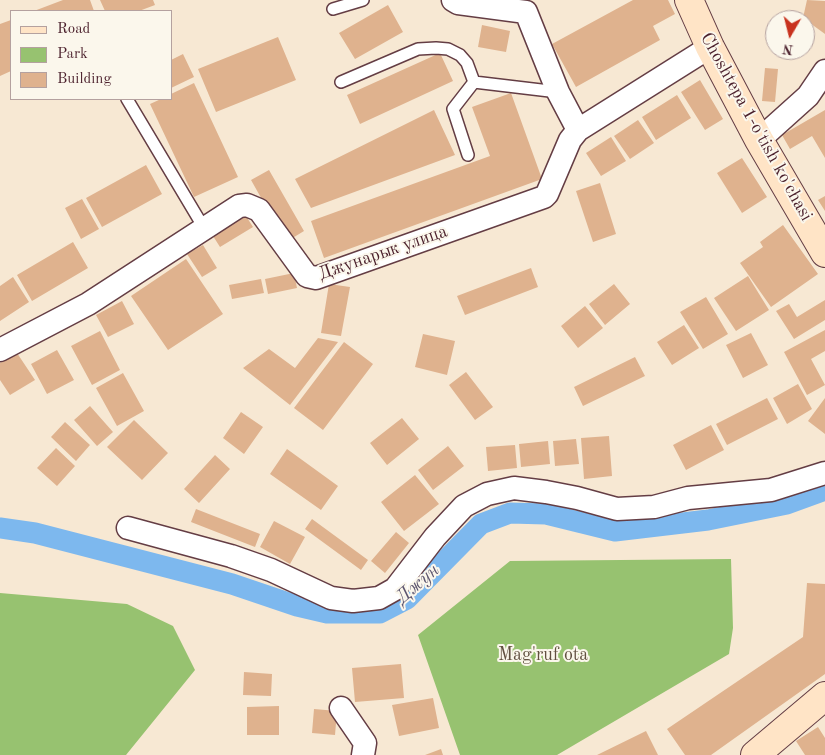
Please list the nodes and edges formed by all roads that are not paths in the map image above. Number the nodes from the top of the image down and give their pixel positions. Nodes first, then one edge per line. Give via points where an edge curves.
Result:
1 (364, 0) edge
2 (453, 0) edge
3 (689, 0) edge
4 (333, 10) dead end
5 (710, 47) junction
6 (825, 72) edge
7 (341, 82) dead end
8 (474, 82) junction
9 (558, 92) junction
10 (128, 100) edge
11 (578, 130) junction
12 (759, 140) junction
13 (468, 155) dead end
14 (204, 228) junction
15 (825, 253) edge
16 (0, 350) edge
17 (825, 473) edge
18 (128, 528) dead end
19 (825, 696) edge
20 (341, 708) dead end
21 (363, 755) edge
22 (755, 755) edge

1 - 4 lane
2 - 9 street via 526,12
3 - 5 street, Choshtepa 1-o'tish ko'chasi
5 - 11 street, Джунарык улица
5 - 12 street, Choshtepa 1-o'tish ko'chasi
6 - 12 street via 808,96
7 - 8 lane via 418,49 436,48 460,54
8 - 9 lane
8 - 13 lane via 453,109
9 - 11 street
10 - 14 lane
11 - 14 street, Джунарык улица via 570,140 544,197 316,278 307,276 259,210 253,207 239,206
12 - 15 street, Choshtepa 1-o'tish ko'chasi
14 - 16 street, Джунарык улица via 88,304
17 - 18 street via 770,490 688,498 654,507 617,509 577,498 514,488 487,494 464,506 395,589 379,598 353,601 331,598 271,570 231,556
19 - 22 street
20 - 21 street via 365,742

